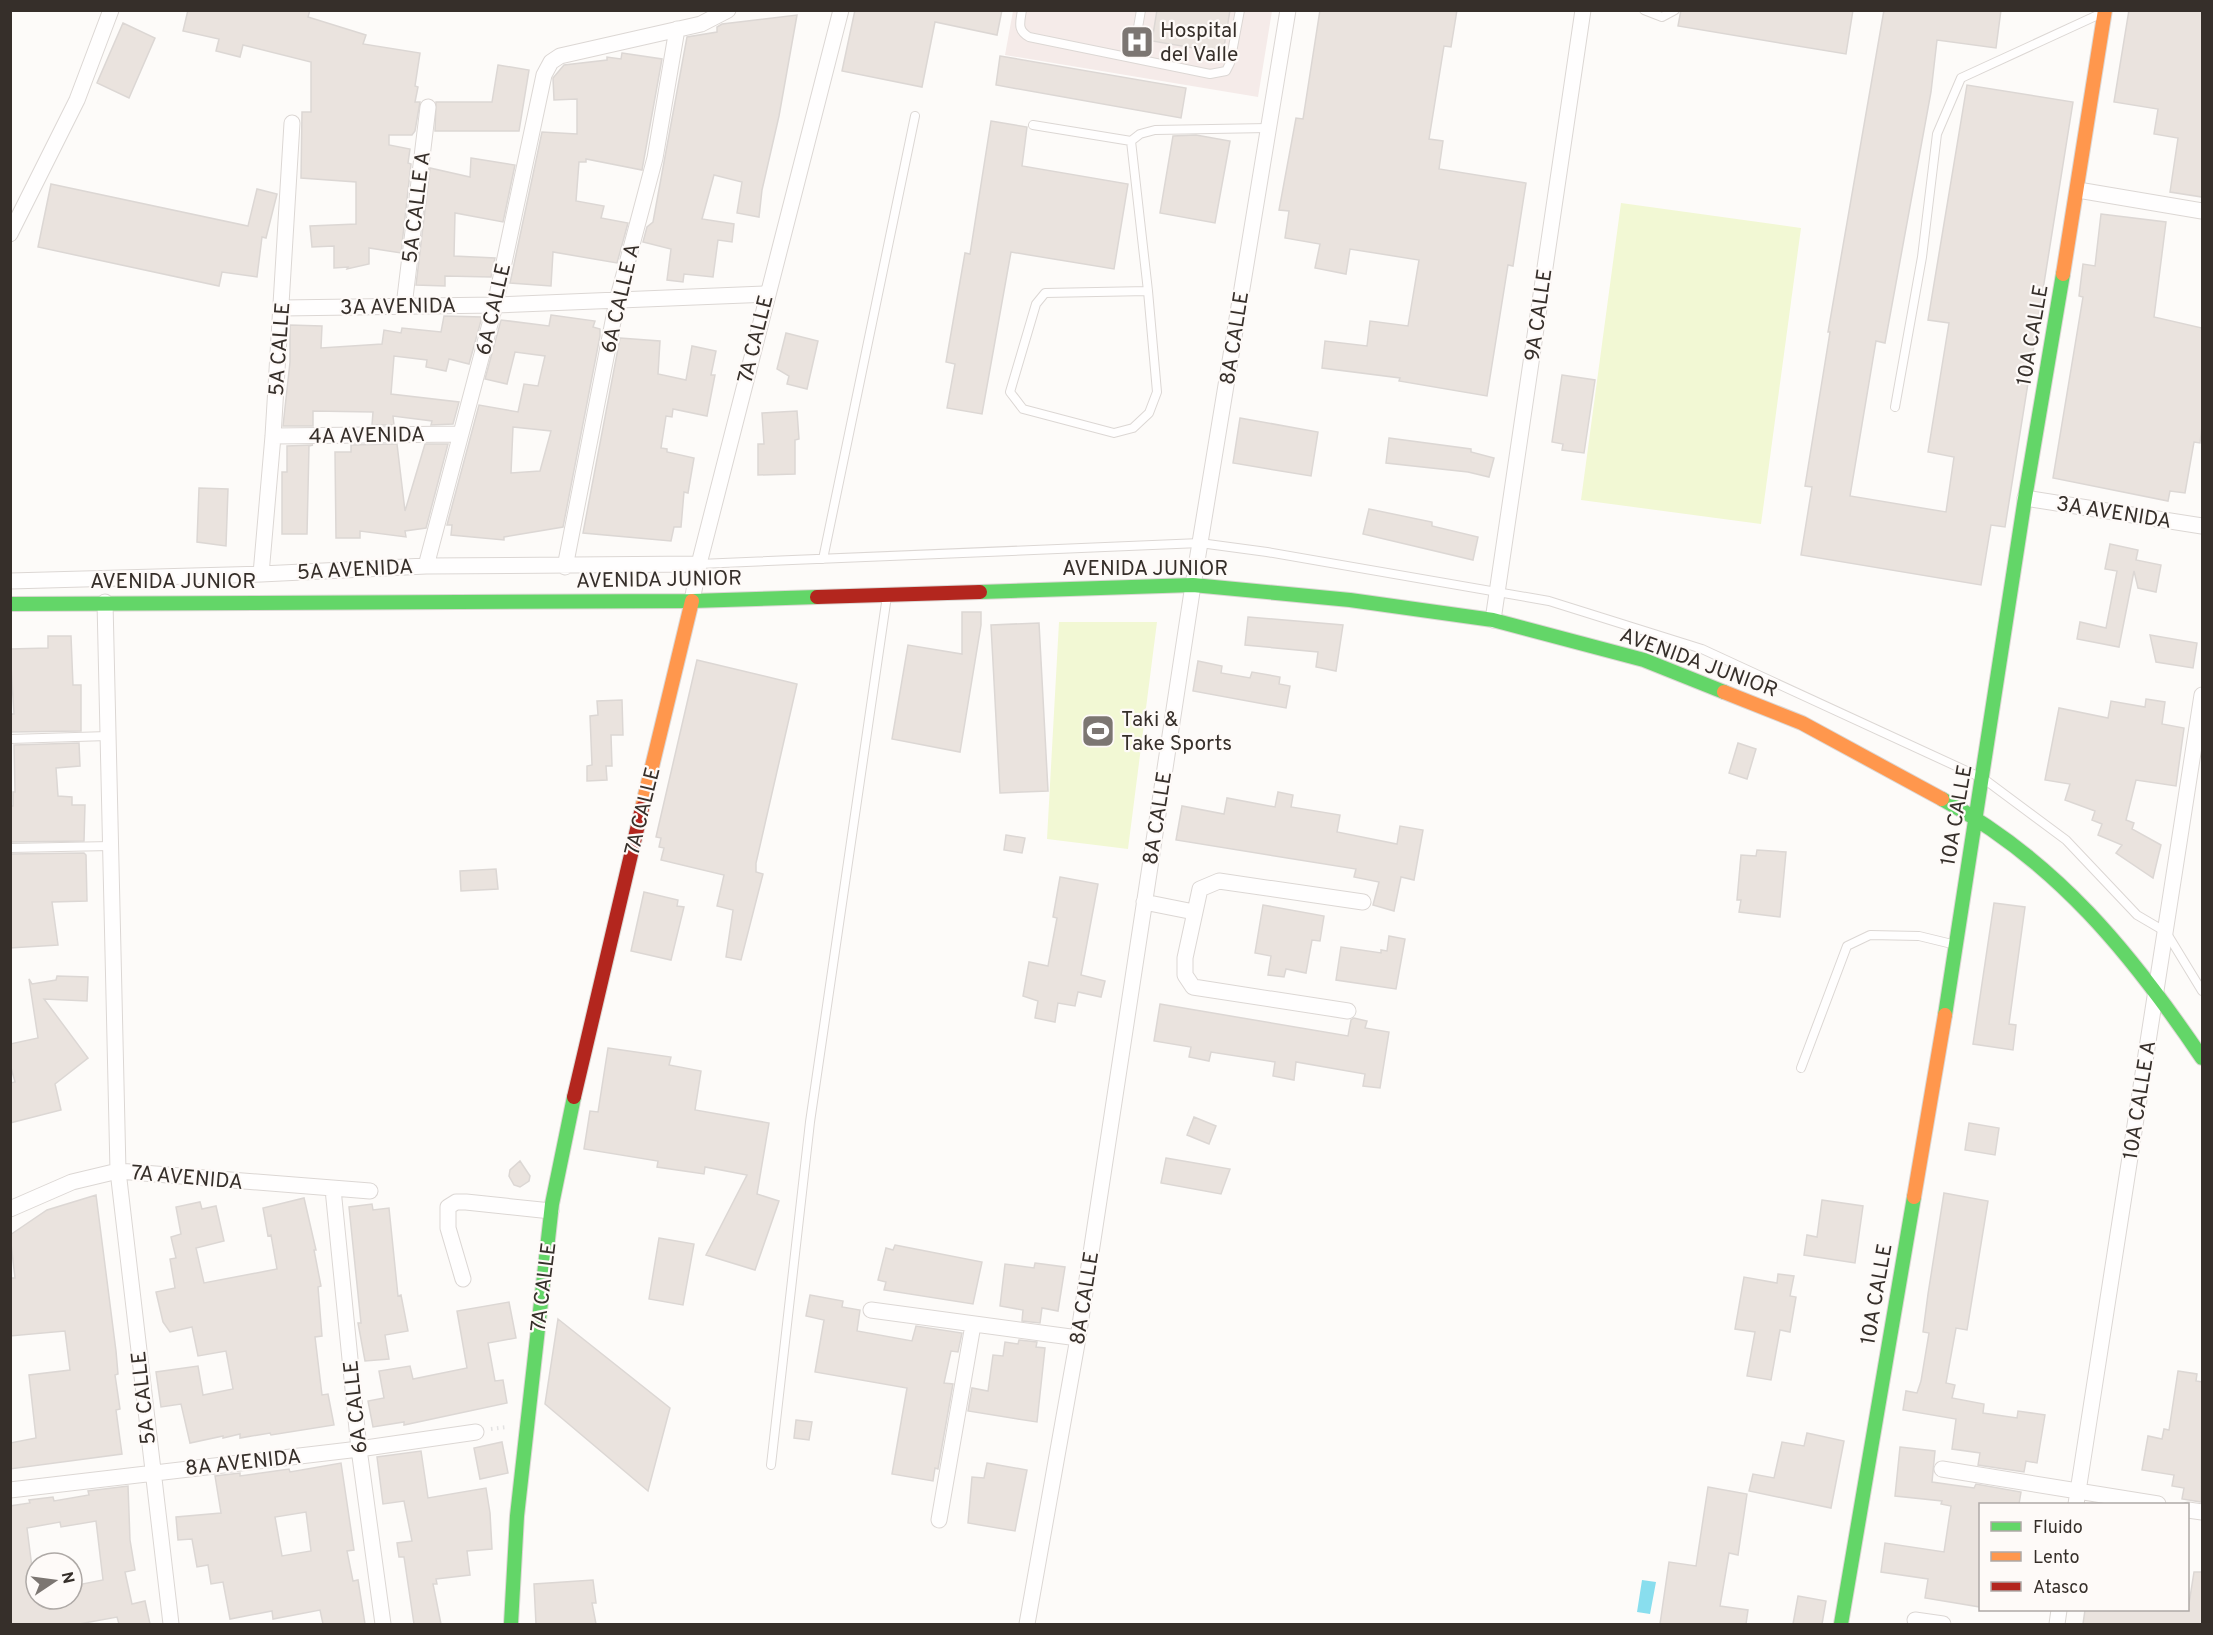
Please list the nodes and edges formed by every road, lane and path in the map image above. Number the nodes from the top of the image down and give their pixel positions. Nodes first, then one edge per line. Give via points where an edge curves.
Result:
1 (111, 10) edge
2 (728, 10) edge
3 (841, 10) edge
4 (1022, 10) edge
5 (1141, 10) edge
6 (1239, 10) edge
7 (1288, 10) edge
8 (1583, 10) edge
9 (1644, 10) edge
10 (1675, 10) edge
11 (2105, 11) edge
12 (677, 29) junction
13 (1132, 57) junction
14 (428, 107) dead end
15 (915, 116) dead end
16 (292, 123) dead end
17 (1033, 125) dead end
18 (1268, 128) junction
19 (1131, 141) junction
20 (2079, 190) junction
21 (2202, 211) edge
22 (10, 234) edge
23 (1148, 291) junction
24 (767, 294) junction
25 (617, 301) junction
26 (495, 305) junction
27 (404, 306) junction
28 (282, 308) junction
29 (1895, 407) dead end
30 (461, 434) junction
31 (273, 436) junction
32 (2025, 498) junction
33 (2202, 526) edge
34 (1200, 543) junction
35 (823, 559) junction
36 (699, 564) junction
37 (426, 566) junction
38 (565, 567) junction
39 (261, 574) junction
40 (10, 581) edge
41 (1193, 585) junction
42 (1497, 591) junction
43 (888, 595) junction
44 (692, 601) junction
45 (105, 602) junction
46 (10, 604) edge
47 (1493, 620) junction
48 (2202, 695) edge
49 (108, 736) junction
50 (10, 739) edge
51 (1984, 779) junction
52 (1975, 817) junction
53 (111, 846) junction
54 (10, 848) edge
55 (1144, 902) junction
56 (1363, 903) dead end
57 (1194, 912) junction
58 (2166, 932) junction
59 (1957, 946) junction
60 (2156, 990) junction
61 (2202, 991) edge
62 (1348, 1011) dead end
63 (2202, 1058) edge
64 (1801, 1068) dead end
65 (118, 1171) junction
66 (333, 1189) junction
67 (370, 1191) dead end
68 (10, 1209) edge
69 (551, 1211) junction
70 (463, 1280) dead end
71 (871, 1311) dead end
72 (973, 1325) junction
73 (1078, 1338) junction
74 (527, 1423) junction
75 (476, 1432) joint
76 (359, 1449) junction
77 (771, 1465) dead end
78 (1942, 1469) dead end
79 (152, 1472) junction
80 (10, 1490) edge
81 (2077, 1498) edge
82 (2144, 1503) edge
83 (939, 1520) dead end
84 (1916, 1620) dead end
85 (171, 1624) edge
86 (383, 1624) edge
87 (511, 1624) edge
88 (1028, 1624) edge
89 (1841, 1624) edge
90 (1943, 1624) edge

1 - 22 street via 77,100
2 - 12 street via 701,24
3 - 24 street, 7A CALLE
4 - 13 lane via 1019,26 1029,38
5 - 13 lane
6 - 13 lane via 1226,70 1210,74
7 - 18 street, 8A CALLE
8 - 42 street, 9A CALLE
9 - 10 lane via 1662,17
11 - 20 street, 10A CALLE
11 - 29 lane via 1960,78 1937,134 1922,257
12 - 25 street, 6A CALLE A via 655,158
12 - 26 street, 6A CALLE via 560,56 551,62 544,75
14 - 27 street, 5A CALLE A
15 - 35 lane
16 - 28 street, 5A CALLE
17 - 19 lane
18 - 19 lane via 1155,130
18 - 34 street, 8A CALLE
19 - 23 lane
20 - 21 street
20 - 32 street, 10A CALLE
23 - 23 lane via 1156,392 1149,413 1132,428 1114,434 1023,409 1011,392 1036,304 1045,293
24 - 25 street, 3A AVENIDA
24 - 36 street, 7A CALLE
25 - 26 street, 3A AVENIDA
25 - 38 street, 6A CALLE A
26 - 27 street, 3A AVENIDA
26 - 30 street, 6A CALLE
27 - 28 street, 3A AVENIDA
28 - 31 street, 5A CALLE
30 - 31 street, 4A AVENIDA
30 - 37 street, 6A CALLE
31 - 39 street, 5A CALLE
32 - 33 street, 3A AVENIDA
32 - 51 street, 10A CALLE
34 - 35 lane
34 - 41 street, 8A CALLE
34 - 42 lane
35 - 36 lane
36 - 38 street, 5A AVENIDA
36 - 44 street, 7A CALLE
37 - 38 street, 5A AVENIDA
37 - 39 street, 5A AVENIDA
39 - 40 street, 5A AVENIDA
41 - 43 street, AVENIDA JUNIOR
41 - 47 street, AVENIDA JUNIOR via 1350,600
41 - 55 street, 8A CALLE
42 - 47 street, 9A CALLE
42 - 51 lane via 1549,601 1702,650
43 - 44 street, AVENIDA JUNIOR
43 - 77 lane via 810,1122
44 - 45 street, AVENIDA JUNIOR
44 - 69 street, 7A CALLE via 589,1024
45 - 46 street, AVENIDA JUNIOR
45 - 49 street, 5A CALLE
47 - 52 street, AVENIDA JUNIOR via 1644,660 1802,723
48 - 58 street, 10A CALLE A
49 - 50 lane
49 - 53 street, 5A CALLE
51 - 52 street, 10A CALLE
51 - 58 lane via 2066,840 2137,915
52 - 59 street, 10A CALLE
52 - 60 street, AVENIDA JUNIOR via 2056,880 2101,922
53 - 54 lane
53 - 65 street, 5A CALLE
55 - 57 street
55 - 73 street, 8A CALLE
56 - 57 street via 1218,881 1200,889
57 - 62 street via 1185,958 1185,975 1193,987
58 - 60 street, 10A CALLE A
58 - 61 lane
59 - 64 lane via 1918,936 1870,935 1847,946
59 - 89 street, 10A CALLE
60 - 63 street, AVENIDA JUNIOR
60 - 81 street, 10A CALLE A
65 - 66 street, 7A AVENIDA
65 - 68 street, 7A AVENIDA via 72,1182
65 - 79 street, 5A CALLE
66 - 67 street, 7A AVENIDA
66 - 76 street, 6A CALLE
69 - 70 street via 466,1202 448,1207 448,1228
69 - 74 street, 7A CALLE
71 - 72 street
72 - 73 street
72 - 83 street
73 - 88 street, 8A CALLE
74 - 75 path
74 - 87 street, 7A CALLE
75 - 76 street, 8A AVENIDA
76 - 79 street, 8A AVENIDA
76 - 86 street, 6A CALLE
78 - 81 street
79 - 80 street, 8A AVENIDA
79 - 85 street, 5A CALLE
81 - 82 street
84 - 90 street

